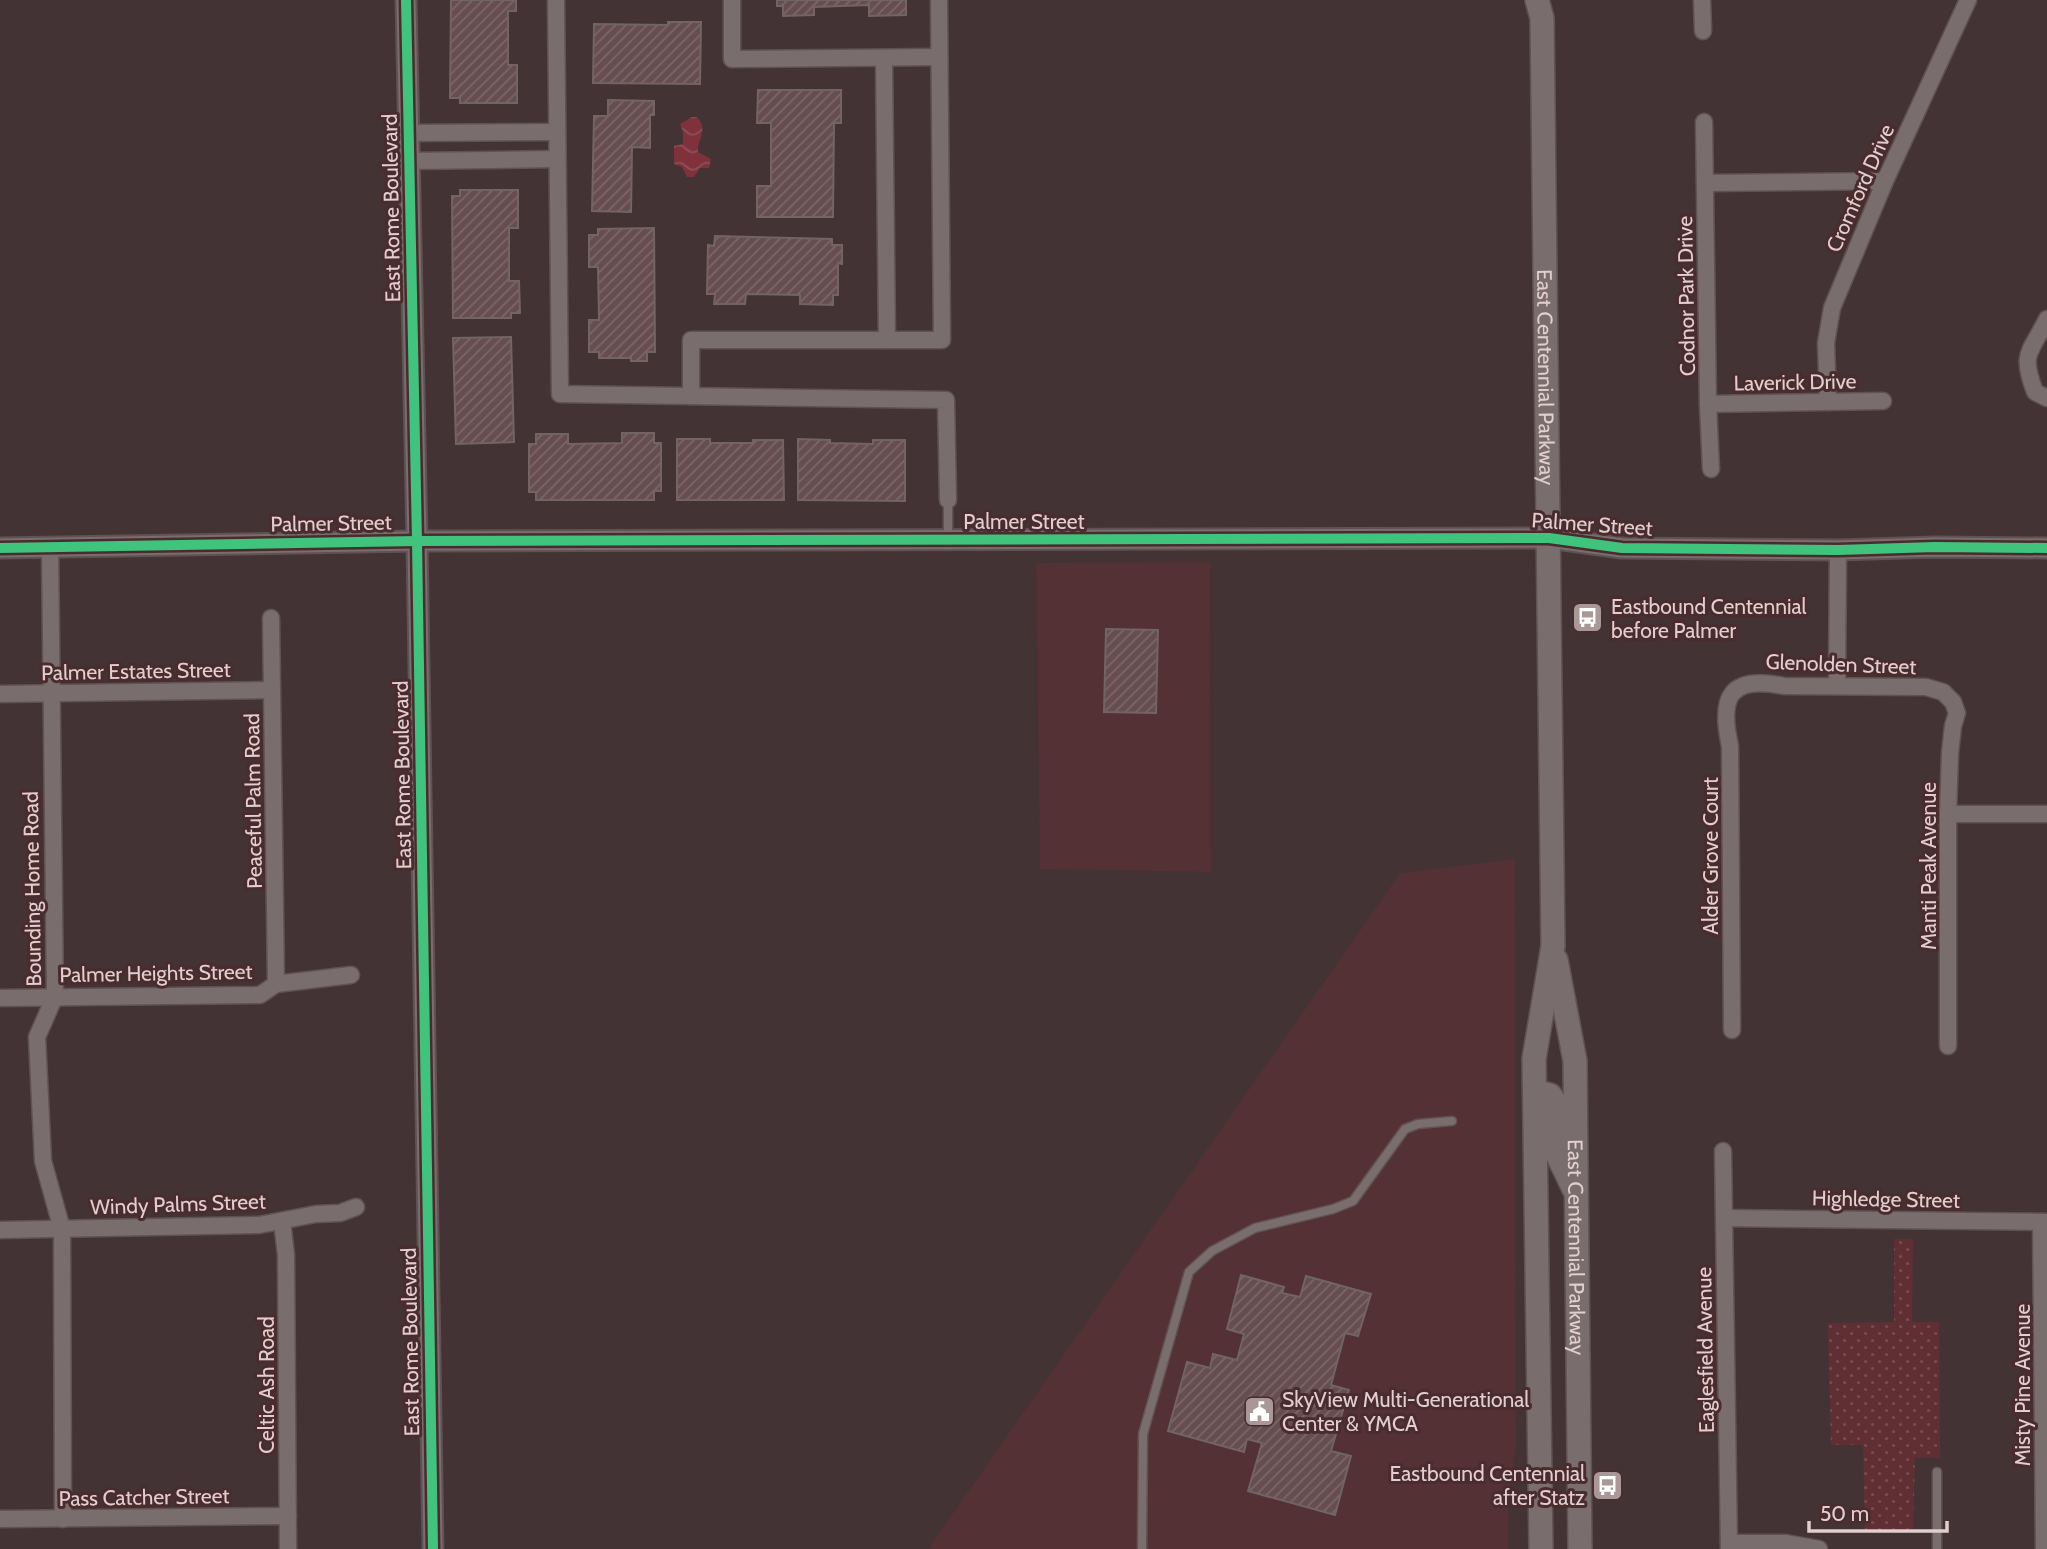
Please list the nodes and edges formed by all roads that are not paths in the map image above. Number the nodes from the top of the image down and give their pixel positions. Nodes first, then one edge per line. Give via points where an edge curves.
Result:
1 (405, 0) edge
2 (556, 0) edge
3 (732, 0) edge
4 (939, 0) edge
5 (1702, 0) edge
6 (1968, 0) edge
7 (1542, 6) edge
8 (1703, 31) dead end
9 (939, 57) junction
10 (884, 58) junction
11 (1704, 122) dead end
12 (557, 132) junction
13 (409, 133) junction
14 (557, 159) junction
15 (409, 161) junction
16 (1885, 181) junction
17 (1706, 183) junction
18 (2047, 319) edge
19 (887, 340) junction
20 (2041, 395) edge
21 (691, 396) junction
22 (1883, 401) dead end
23 (1828, 402) junction
24 (1708, 404) junction
25 (1712, 469) dead end
26 (948, 500) joint
27 (1549, 538) junction
28 (948, 540) junction
29 (417, 541) junction
30 (50, 547) junction
31 (0, 548) edge
32 (2047, 548) edge
33 (1838, 550) junction
34 (271, 618) dead end
35 (1738, 687) joint
36 (1837, 687) junction
37 (272, 690) junction
38 (1943, 692) joint
39 (50, 693) junction
40 (0, 694) edge
41 (1948, 814) junction
42 (2047, 814) edge
43 (1553, 946) junction
44 (351, 975) dead end
45 (276, 984) junction
46 (55, 996) junction
47 (0, 998) edge
48 (1731, 1030) dead end
49 (1948, 1046) dead end
50 (1535, 1091) junction
51 (1452, 1121) dead end
52 (1723, 1151) dead end
53 (1577, 1195) junction
54 (356, 1207) dead end
55 (1725, 1218) junction
56 (282, 1221) junction
57 (2044, 1222) edge
58 (62, 1229) junction
59 (0, 1230) edge
60 (1937, 1472) dead end
61 (288, 1516) junction
62 (0, 1519) edge
63 (63, 1519) junction
64 (1729, 1546) edge
65 (288, 1549) edge
66 (433, 1549) edge
67 (1143, 1549) edge
68 (1541, 1549) edge
69 (1580, 1549) edge
70 (1819, 1549) edge
71 (1937, 1549) edge
72 (2044, 1549) edge

1 - 13 street, East Rome Boulevard
2 - 12 street
3 - 10 street via 732,58
4 - 9 street
5 - 8 street
6 - 16 street, Cromford Drive
7 - 27 main road, East Centennial Parkway
9 - 10 street
9 - 19 street via 942,340
10 - 19 street
11 - 17 street, Codnor Park Drive
12 - 13 street
12 - 14 street
13 - 15 street, East Rome Boulevard
14 - 15 street
14 - 21 street via 560,394
15 - 29 street, East Rome Boulevard
16 - 17 street
16 - 23 street, Cromford Drive via 1832,308 1826,343
17 - 24 street, Codnor Park Drive
18 - 20 street via 2026,358 2027,372
19 - 21 street via 691,340
21 - 26 street via 946,400
22 - 23 street, Laverick Drive
23 - 24 street, Laverick Drive
24 - 25 street, Codnor Park Drive
26 - 28 lane
27 - 28 street, Palmer Street
27 - 33 street, Palmer Street via 1622,548
27 - 43 main road, East Centennial Parkway
28 - 29 street, Palmer Street
29 - 30 street, Palmer Street
29 - 66 street, East Rome Boulevard
30 - 31 street, Palmer Street
30 - 39 street, Bounding Home Road
32 - 33 street, Palmer Street
33 - 36 street
34 - 37 street, Peaceful Palm Road
35 - 36 street, Glenolden Street via 1763,682
35 - 48 street, Alder Grove Court via 1725,707 1730,746
36 - 38 street, Glenolden Street via 1926,687
37 - 39 street, Palmer Estates Street
37 - 45 street, Peaceful Palm Road
38 - 41 street, Manti Peak Avenue via 1957,713
39 - 40 street, Palmer Estates Street
39 - 46 street, Bounding Home Road
41 - 42 street
41 - 49 street, Manti Peak Avenue
43 - 50 main road, East Centennial Parkway via 1534,1059
43 - 53 main road, East Centennial Parkway via 1575,1060
44 - 45 street, Palmer Heights Street
45 - 46 street, Palmer Heights Street via 260,995
46 - 47 street, Palmer Heights Street
46 - 58 street, Bounding Home Road via 37,1037 43,1161
50 - 53 main road via 1550,1095 1556,1104 1557,1154
50 - 68 main road, East Centennial Parkway
51 - 67 lane via 1405,1129 1353,1201 1255,1228 1212,1251 1189,1272 1143,1434
52 - 55 street, Eaglesfield Avenue
53 - 69 main road, East Centennial Parkway
54 - 56 street, Windy Palms Street
55 - 57 street, Highledge Street
55 - 64 street, Eaglesfield Avenue
56 - 58 street, Windy Palms Street
56 - 61 street, Celtic Ash Road
57 - 72 street, Misty Pine Avenue
58 - 59 street, Windy Palms Street
58 - 63 street, Bounding Home Road
60 - 71 lane
61 - 63 street, Pass Catcher Street
61 - 65 street, Celtic Ash Road
62 - 63 street, Pass Catcher Street
64 - 70 street via 1785,1543

